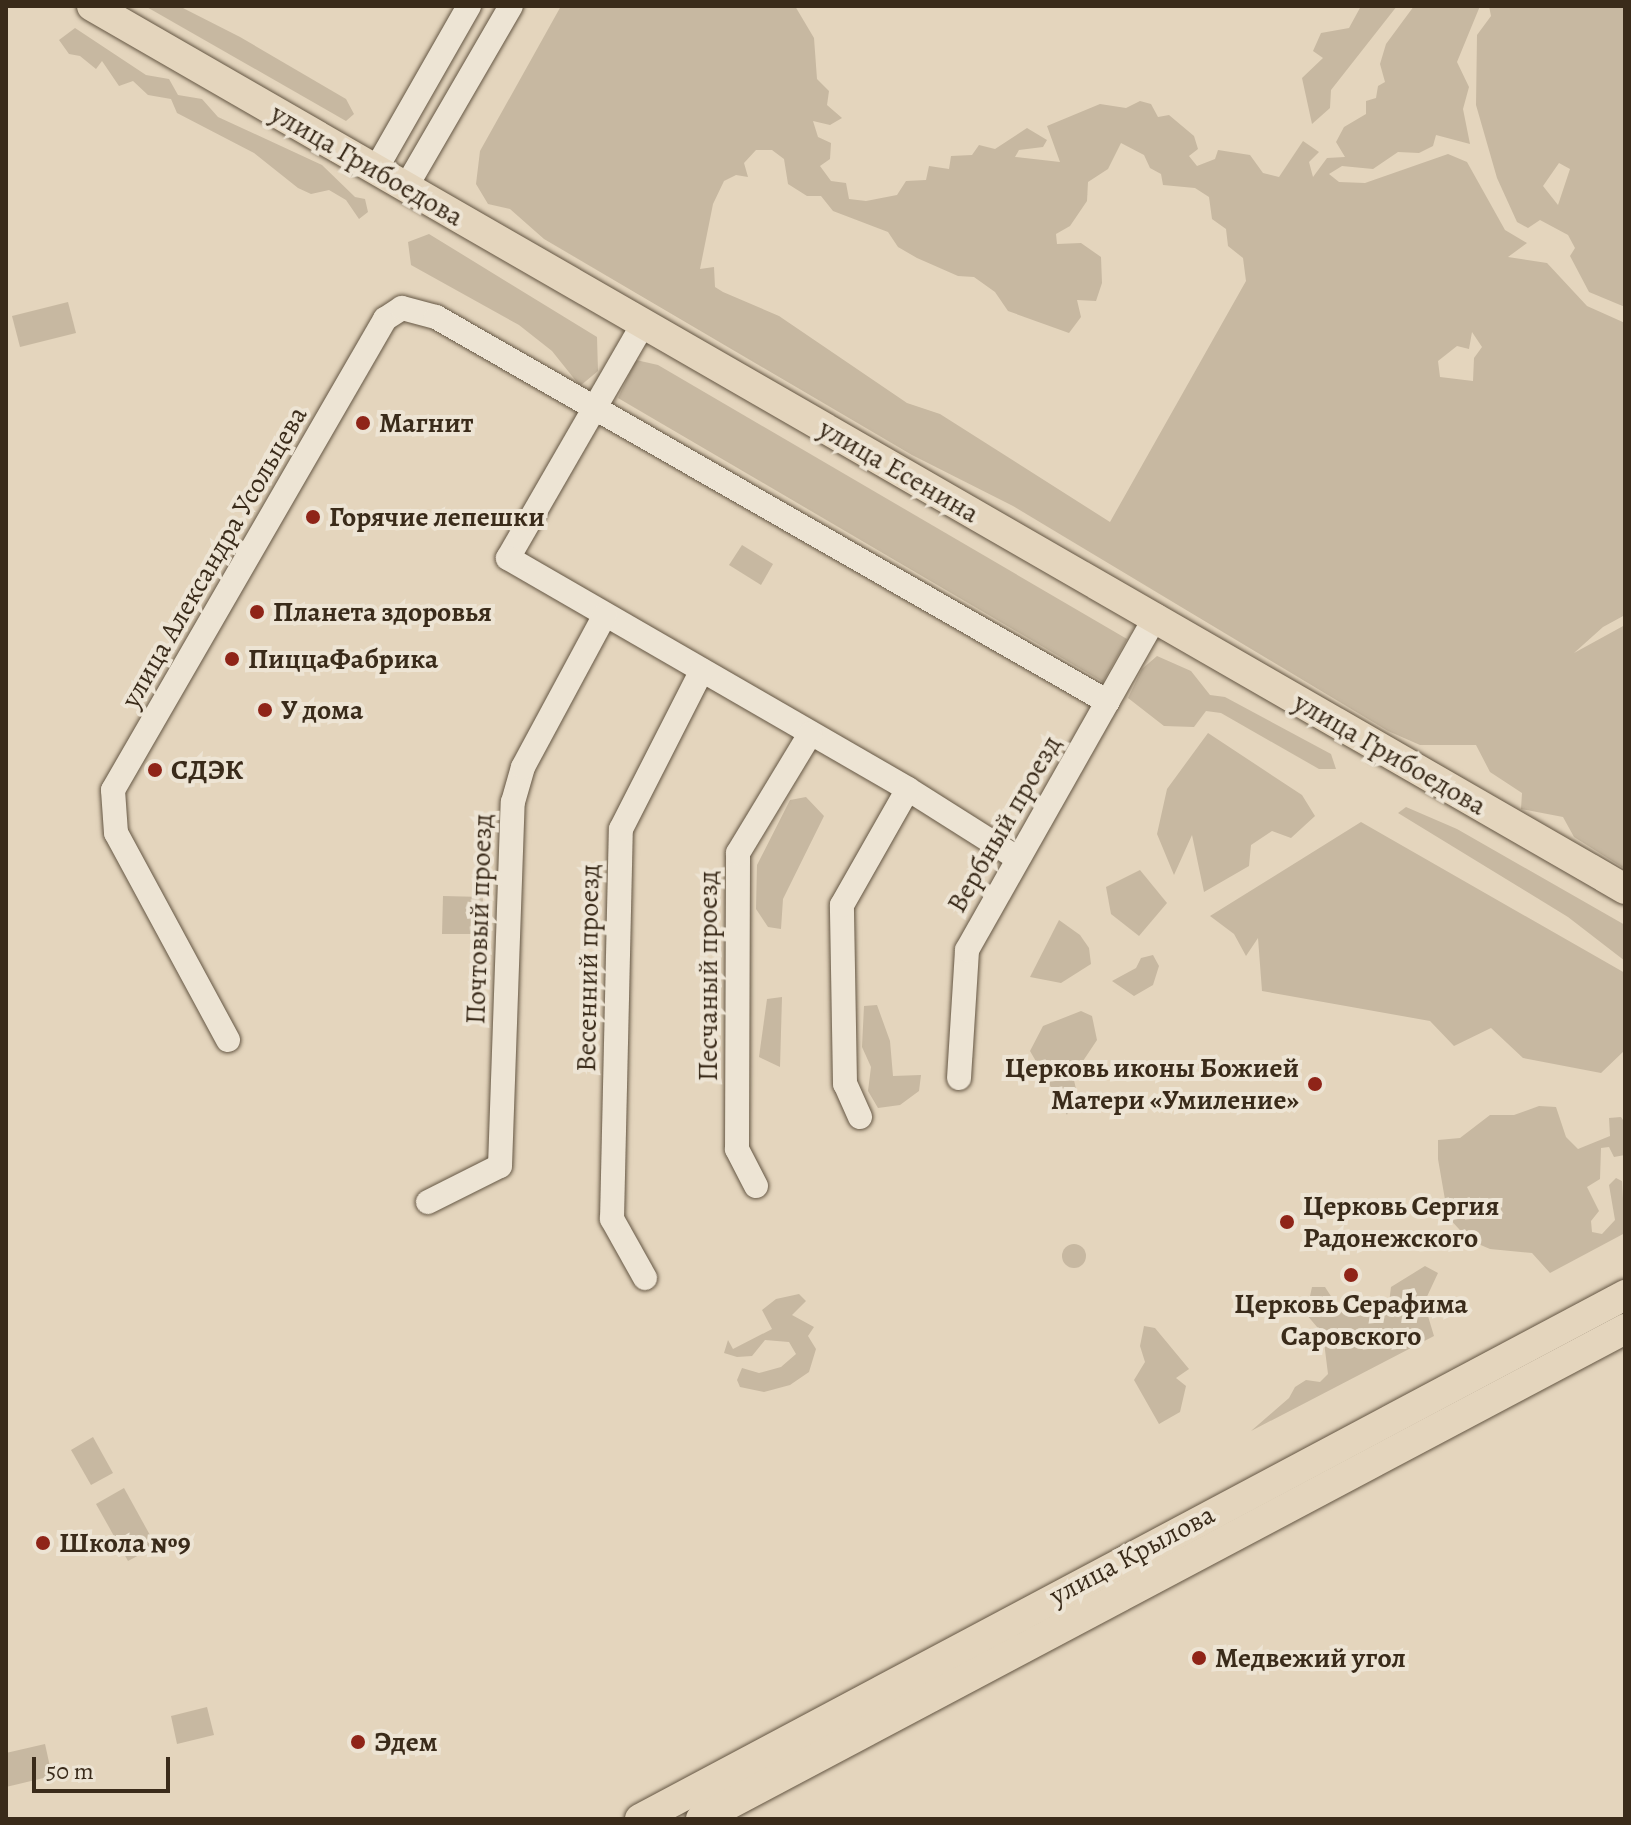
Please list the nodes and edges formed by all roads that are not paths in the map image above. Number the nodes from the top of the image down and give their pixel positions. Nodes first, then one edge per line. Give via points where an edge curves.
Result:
1 (92, 6) edge
2 (469, 6) edge
3 (511, 6) edge
4 (376, 169) junction
5 (406, 187) junction
6 (642, 326) junction
7 (593, 410) junction
8 (605, 615) junction
9 (1156, 616) junction
10 (702, 670) junction
11 (1108, 702) junction
12 (810, 734) junction
13 (908, 789) junction
14 (1017, 858) junction
15 (1625, 889) edge
16 (228, 1040) dead end
17 (959, 1078) dead end
18 (860, 1117) dead end
19 (756, 1186) dead end
20 (428, 1202) dead end
21 (645, 1278) dead end
22 (1625, 1295) edge
23 (1625, 1329) edge
24 (640, 1819) edge
25 (701, 1819) edge

1 - 4 main road, улица Грибоедова
2 - 4 street
3 - 5 street
4 - 5 main road, улица Грибоедова
5 - 6 main road, улица Грибоедова
6 - 7 street
6 - 9 main road, улица Есенина
7 - 8 street via 508,558
7 - 11 street, улица Александра Усольцева
7 - 16 street, улица Александра Усольцева via 416,308 402,308 385,319 113,790 112,823
8 - 10 street
8 - 20 street, Почтовый проезд via 523,767 513,802 500,1166
9 - 11 street, Вербный проезд
9 - 15 main road, улица Грибоедова
10 - 12 street
10 - 21 street, Весенний проезд via 621,829 612,1219
11 - 14 street, Вербный проезд
12 - 13 street
12 - 19 street, Песчаный проезд via 738,853 737,1149
13 - 14 street
13 - 18 street via 842,905 845,1084
14 - 17 street, Вербный проезд via 967,950
22 - 24 main road, улица Крылова
23 - 25 main road, улица Крылова

